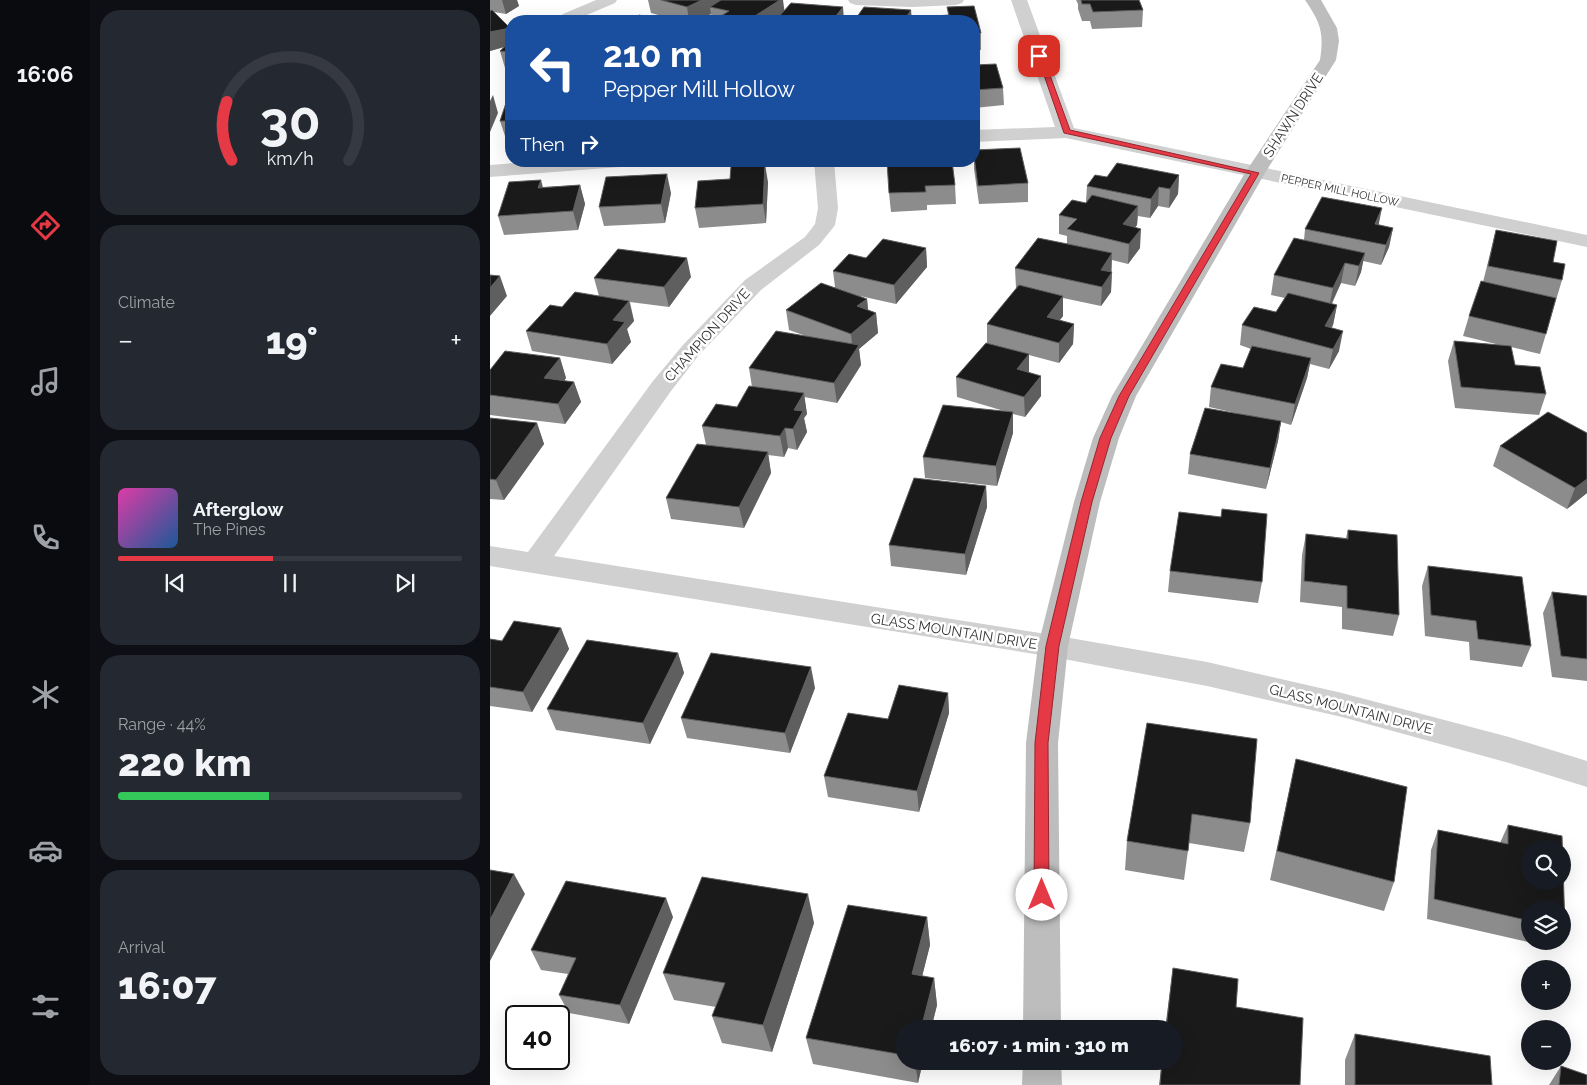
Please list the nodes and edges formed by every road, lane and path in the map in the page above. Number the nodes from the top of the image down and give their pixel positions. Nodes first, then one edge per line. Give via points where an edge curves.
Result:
1 (609, 0) edge
2 (856, 0) edge
3 (956, 0) edge
4 (1019, 0) edge
5 (1312, 0) edge
6 (574, 15) edge
7 (1066, 132) junction
8 (980, 136) edge
9 (542, 167) edge
10 (825, 167) edge
11 (490, 171) edge
12 (1255, 173) junction
13 (1587, 241) edge
14 (490, 556) edge
15 (534, 563) junction
16 (1052, 646) junction
17 (1587, 774) edge
18 (1042, 1020) edge
19 (1042, 1070) edge
20 (1042, 1085) edge

1 - 6 street
2 - 3 street
4 - 7 street
5 - 12 street, SHAWN DRIVE via 1329,22 1328,60
7 - 8 street, PEPPER MILL HOLLOW
7 - 12 street, PEPPER MILL HOLLOW
9 - 11 street
10 - 15 street, CHAMPION DRIVE via 828,208 825,224 812,241 753,285 691,350
12 - 13 street, PEPPER MILL HOLLOW
12 - 16 street, SHAWN DRIVE via 1124,396 1106,438 1087,502
14 - 15 street, GLASS MOUNTAIN DRIVE
15 - 16 street, GLASS MOUNTAIN DRIVE
16 - 17 street, GLASS MOUNTAIN DRIVE via 1207,674 1342,704
16 - 18 street, SHAWN DRIVE via 1042,743
19 - 20 street

